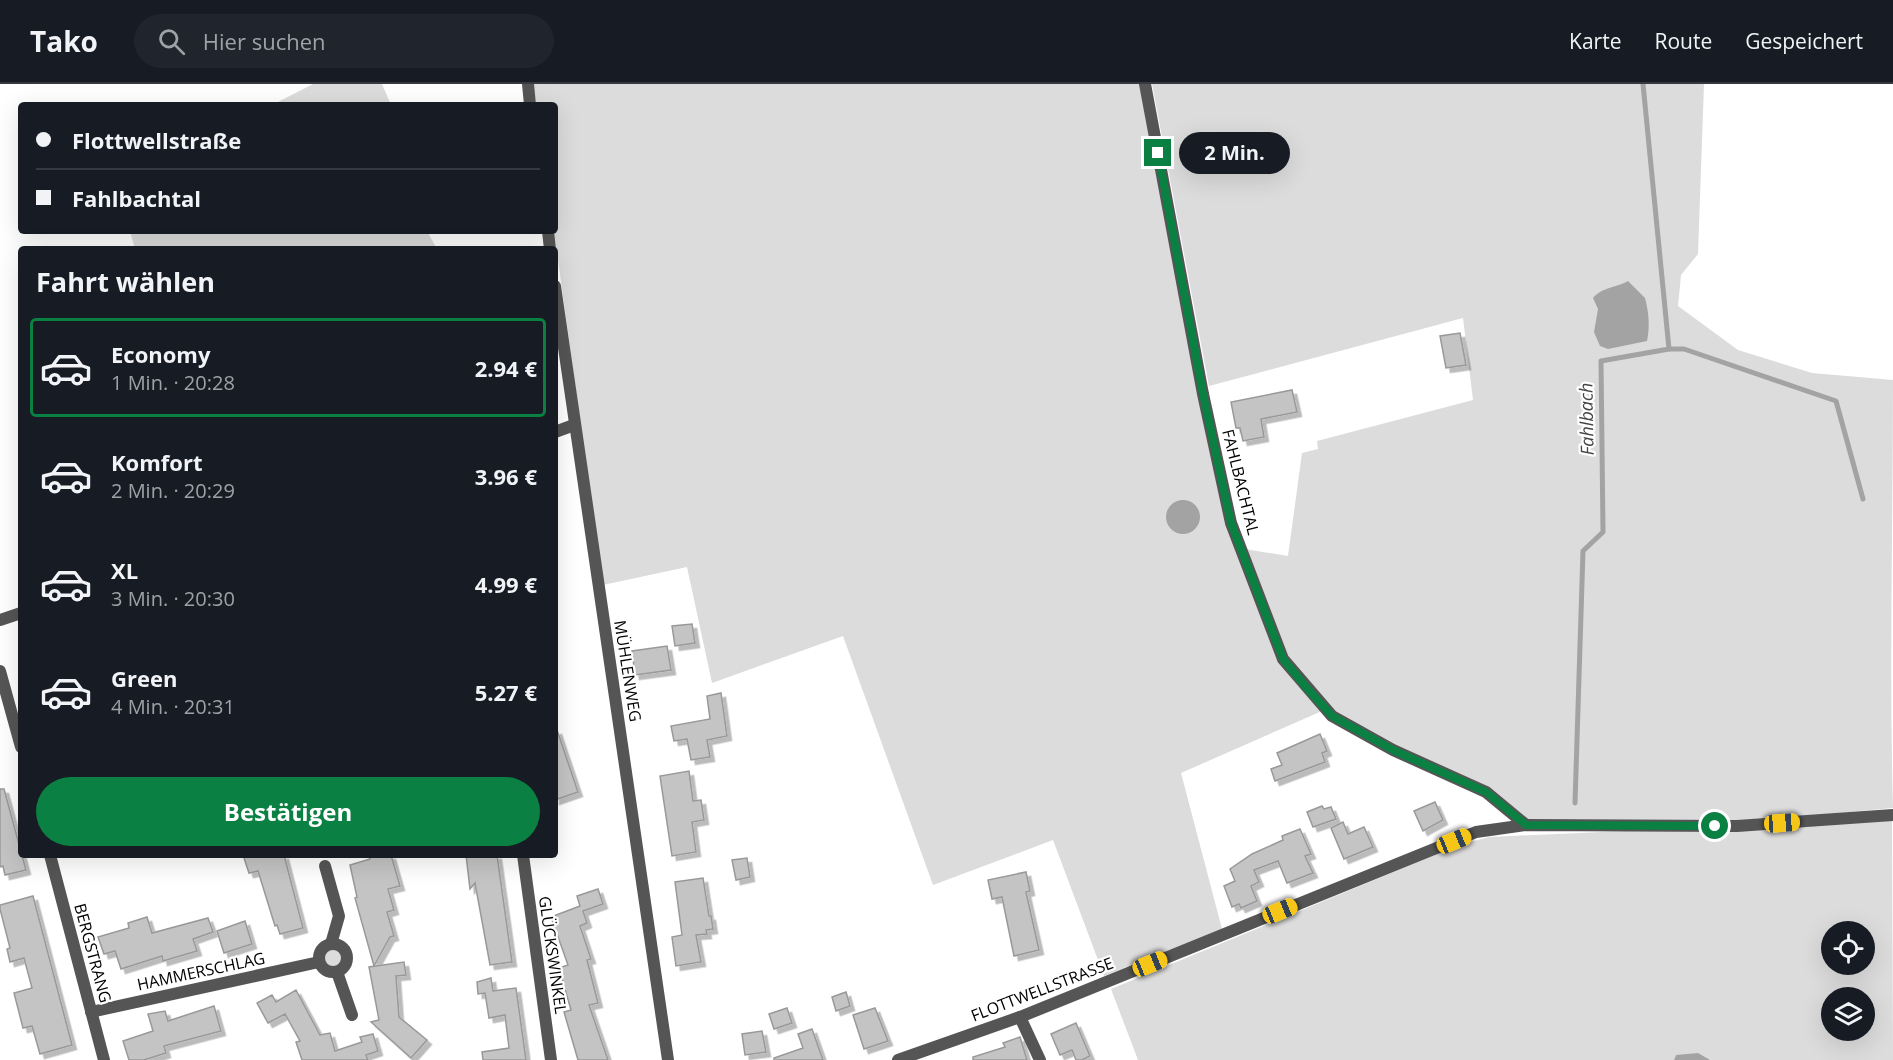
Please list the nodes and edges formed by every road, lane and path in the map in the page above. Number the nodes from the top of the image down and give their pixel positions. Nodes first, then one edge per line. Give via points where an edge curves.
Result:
1 (528, 84) edge
2 (1145, 84) edge
3 (530, 102) edge
4 (558, 308) edge
5 (574, 425) junction
6 (558, 431) edge
7 (18, 614) edge
8 (0, 620) edge
9 (0, 671) edge
10 (18, 736) edge
11 (1893, 815) edge
12 (1526, 825) junction
13 (51, 858) edge
14 (523, 858) edge
15 (325, 866) dead end
16 (331, 944) junction
17 (319, 962) junction
18 (337, 972) junction
19 (91, 1012) junction
20 (352, 1015) dead end
21 (1020, 1017) junction
22 (104, 1060) edge
23 (550, 1060) edge
24 (668, 1060) edge
25 (898, 1060) edge
26 (1040, 1060) edge

1 - 3 street
2 - 12 street, FAHLBACHTAL via 1231,523 1283,659 1332,716 1393,750 1486,792
4 - 5 street, MÜHLENWEG
5 - 6 street
5 - 24 street, MÜHLENWEG
7 - 8 street
9 - 10 street
11 - 12 street, FLOTTWELLSTRASSE via 1737,826
12 - 21 street, FLOTTWELLSTRASSE via 1476,832
13 - 19 street, BERGSTRANG
14 - 23 street, GLÜCKSWINKEL
15 - 16 street via 339,916
16 - 17 street via 320,952
16 - 18 street via 346,952 345,966
17 - 18 street via 324,970
17 - 19 street, HAMMERSCHLAG
18 - 20 street
19 - 22 street, BERGSTRANG
21 - 25 street, FLOTTWELLSTRASSE
21 - 26 street

